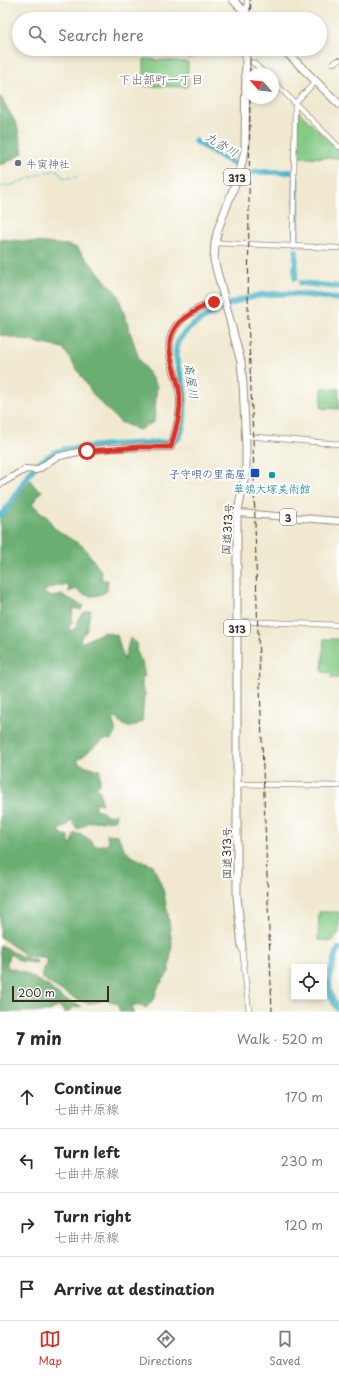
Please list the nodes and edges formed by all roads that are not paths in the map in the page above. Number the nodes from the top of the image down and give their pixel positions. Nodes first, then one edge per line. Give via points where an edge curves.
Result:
1 (232, 0) edge
2 (247, 0) edge
3 (243, 12) edge
4 (248, 12) edge
5 (246, 56) edge
6 (290, 56) edge
7 (339, 60) edge
8 (246, 61) junction
9 (333, 63) dead end
10 (259, 68) edge
11 (316, 81) junction
12 (279, 87) edge
13 (295, 103) junction
14 (339, 104) edge
15 (339, 147) edge
16 (215, 243) junction
17 (293, 247) junction
18 (339, 248) edge
19 (224, 300) junction
20 (246, 436) junction
21 (339, 444) edge
22 (0, 484) edge
23 (238, 512) junction
24 (339, 521) edge
25 (237, 621) junction
26 (339, 625) edge
27 (237, 786) junction
28 (339, 786) edge
29 (242, 947) joint
30 (249, 1012) edge

1 - 3 highway
2 - 4 street
5 - 8 highway, 国道313号 / 313
6 - 11 highway
7 - 9 street
8 - 10 street
8 - 16 highway, 国道313号 / 313 via 245,150
11 - 13 street
11 - 14 highway
12 - 13 street
13 - 15 street
13 - 17 street
16 - 17 street
16 - 19 highway, 国道313号 / 313 via 214,265
17 - 18 street
19 - 20 highway, 国道313号 / 313 via 241,362
19 - 22 main road via 186,316 171,335 170,354 180,390 179,418 171,447 75,453 53,459 39,469 23,471
20 - 21 street
20 - 23 highway, 国道313号 / 313 via 246,470
23 - 24 main road, 3
23 - 25 highway, 国道313号 / 313
25 - 26 street
25 - 27 highway, 国道313号 / 313
27 - 28 street
27 - 29 highway, 国道313号 / 313 via 237,896
29 - 30 street

